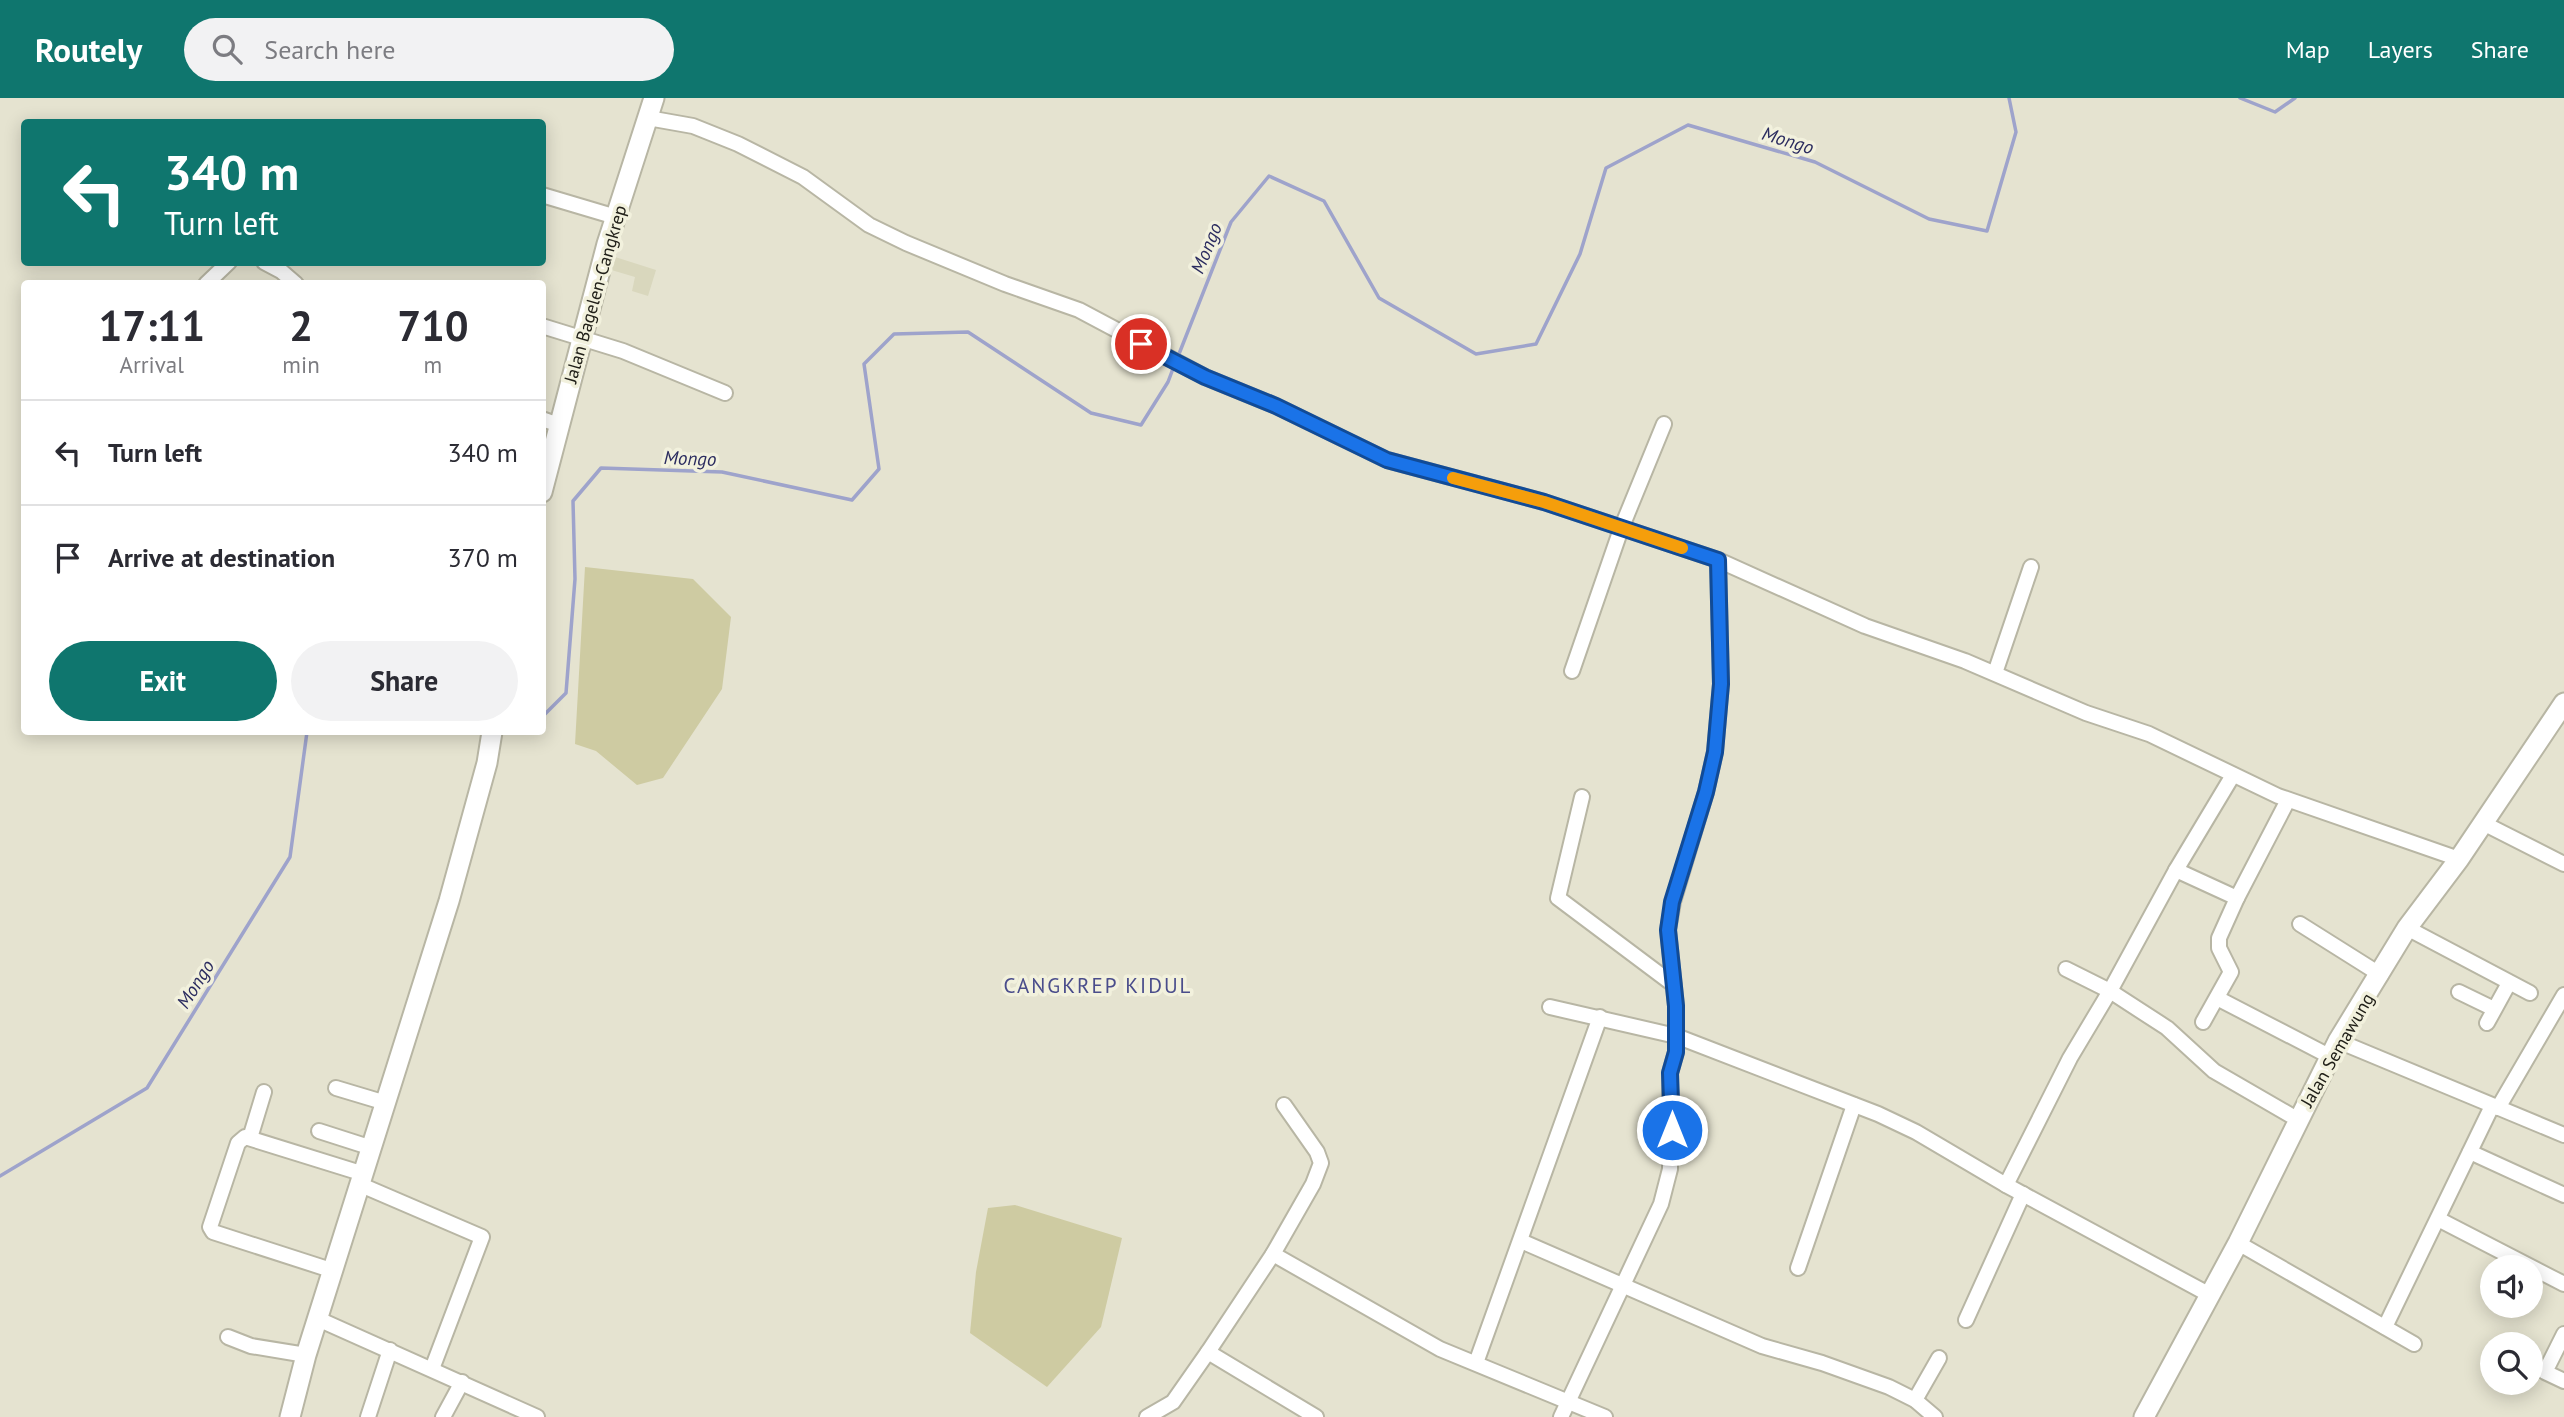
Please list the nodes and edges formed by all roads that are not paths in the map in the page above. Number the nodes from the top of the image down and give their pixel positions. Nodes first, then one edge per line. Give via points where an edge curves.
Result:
1 (654, 98) edge
2 (648, 118) junction
3 (546, 196) edge
4 (616, 217) junction
5 (225, 266) edge
6 (272, 266) edge
7 (210, 280) edge
8 (291, 280) edge
9 (546, 327) edge
10 (581, 338) junction
11 (725, 393) dead end
12 (551, 422) edge
13 (1664, 424) dead end
14 (546, 463) edge
15 (1621, 528) junction
16 (1718, 560) junction
17 (2031, 567) dead end
18 (1572, 671) dead end
19 (1995, 673) junction
20 (2564, 703) edge
21 (492, 735) edge
22 (2234, 775) junction
23 (1582, 797) dead end
24 (2288, 800) junction
25 (2483, 823) junction
26 (2459, 859) junction
27 (2564, 864) edge
28 (2176, 870) junction
29 (2238, 898) junction
30 (2300, 924) dead end
31 (2407, 928) junction
32 (2066, 969) dead end
33 (2381, 975) junction
34 (2509, 984) junction
35 (1674, 985) junction
36 (2110, 991) junction
37 (2459, 992) dead end
38 (2530, 993) dead end
39 (2564, 995) edge
40 (2217, 999) junction
41 (1550, 1007) dead end
42 (2494, 1009) junction
43 (1600, 1017) junction
44 (2203, 1022) dead end
45 (2487, 1023) dead end
46 (1676, 1036) junction
47 (2335, 1049) junction
48 (336, 1088) dead end
49 (264, 1092) dead end
50 (386, 1103) junction
51 (1283, 1105) dead end
52 (1854, 1105) junction
53 (2495, 1107) junction
54 (2297, 1119) junction
55 (319, 1131) dead end
56 (2564, 1135) edge
57 (250, 1138) junction
58 (372, 1148) junction
59 (2470, 1152) junction
60 (362, 1180) junction
61 (2006, 1185) junction
62 (2024, 1194) junction
63 (2564, 1195) edge
64 (2438, 1219) junction
65 (1521, 1241) junction
66 (2238, 1243) junction
67 (1273, 1254) junction
68 (1798, 1268) dead end
69 (334, 1271) junction
70 (2564, 1284) edge
71 (1623, 1285) junction
72 (2210, 1295) junction
73 (318, 1319) junction
74 (1966, 1320) dead end
75 (2385, 1327) junction
76 (2564, 1334) edge
77 (228, 1337) dead end
78 (2414, 1344) dead end
79 (390, 1350) junction
80 (1208, 1352) junction
81 (306, 1355) junction
82 (1938, 1358) dead end
83 (1476, 1363) junction
84 (432, 1369) junction
85 (2564, 1381) edge
86 (463, 1382) junction
87 (1915, 1400) junction
88 (1567, 1402) junction
89 (290, 1417) edge
90 (368, 1417) edge
91 (443, 1417) edge
92 (537, 1417) edge
93 (1147, 1417) edge
94 (1316, 1417) edge
95 (1560, 1417) edge
96 (1605, 1417) edge
97 (1935, 1417) edge
98 (2145, 1417) edge

1 - 2 main road, Jalan Bagelen-Cangkrep
2 - 4 main road, Jalan Bagelen-Cangkrep
2 - 15 street via 693,126 738,144 803,177 870,225 906,243 1079,310 1205,377 1387,460
3 - 4 street
4 - 10 main road, Jalan Bagelen-Cangkrep
5 - 7 street
6 - 8 street
9 - 10 street
10 - 11 street
10 - 12 main road, Jalan Bagelen-Cangkrep
12 - 14 main road, Jalan Bagelen-Cangkrep
13 - 15 street
15 - 16 street
15 - 18 street
16 - 19 street via 1865,626
16 - 35 street via 1721,684 1715,752 1670,914
17 - 19 street
19 - 22 street via 2149,734
20 - 25 main road, Jalan Semawung
21 - 50 main road via 449,901
22 - 24 street
22 - 28 street
23 - 35 street via 1558,898
24 - 26 street
24 - 29 street
25 - 26 main road, Jalan Semawung
25 - 27 street
26 - 31 main road, Jalan Semawung
28 - 29 street
28 - 36 street
29 - 40 street via 2219,938 2231,972
30 - 33 street
31 - 33 main road, Jalan Semawung
31 - 34 street
32 - 36 street
33 - 47 main road, Jalan Semawung
34 - 38 street
34 - 42 street
35 - 46 street
36 - 54 street via 2167,1028 2214,1071
36 - 61 street via 2070,1058
37 - 42 street
39 - 53 street
40 - 44 street
40 - 47 street
41 - 43 street
42 - 45 street
43 - 46 street
43 - 65 street
46 - 52 street
46 - 71 street via 1670,1073 1670,1169 1661,1204
47 - 53 street
47 - 54 main road, Jalan Semawung
48 - 50 street
49 - 57 street
50 - 58 main road
51 - 67 street via 1321,1163
52 - 61 street via 1916,1132
52 - 68 street
53 - 56 street
53 - 59 street
54 - 66 main road, Jalan Semawung
55 - 58 street
57 - 60 street
57 - 69 street via 238,1143 211,1230
58 - 60 main road
59 - 63 street
59 - 64 street
60 - 69 main road
60 - 84 street via 482,1237
61 - 62 street
62 - 72 street
62 - 74 street
64 - 70 street
64 - 75 street
65 - 71 street
65 - 83 street
66 - 72 main road, Jalan Semawung
66 - 75 street
67 - 80 street
67 - 83 street via 1440,1349
69 - 73 main road
71 - 87 street via 1762,1346 1822,1363
71 - 88 street
72 - 98 main road, Jalan Semawung
73 - 79 street
73 - 81 main road
75 - 78 street
76 - 85 street via 2545,1372
77 - 81 street via 251,1346
79 - 84 street
79 - 90 street
80 - 93 street via 1173,1402
80 - 94 street
81 - 89 main road
82 - 87 street
83 - 88 street
84 - 86 street
86 - 91 street
86 - 92 street
87 - 97 street
88 - 95 street
88 - 96 street

